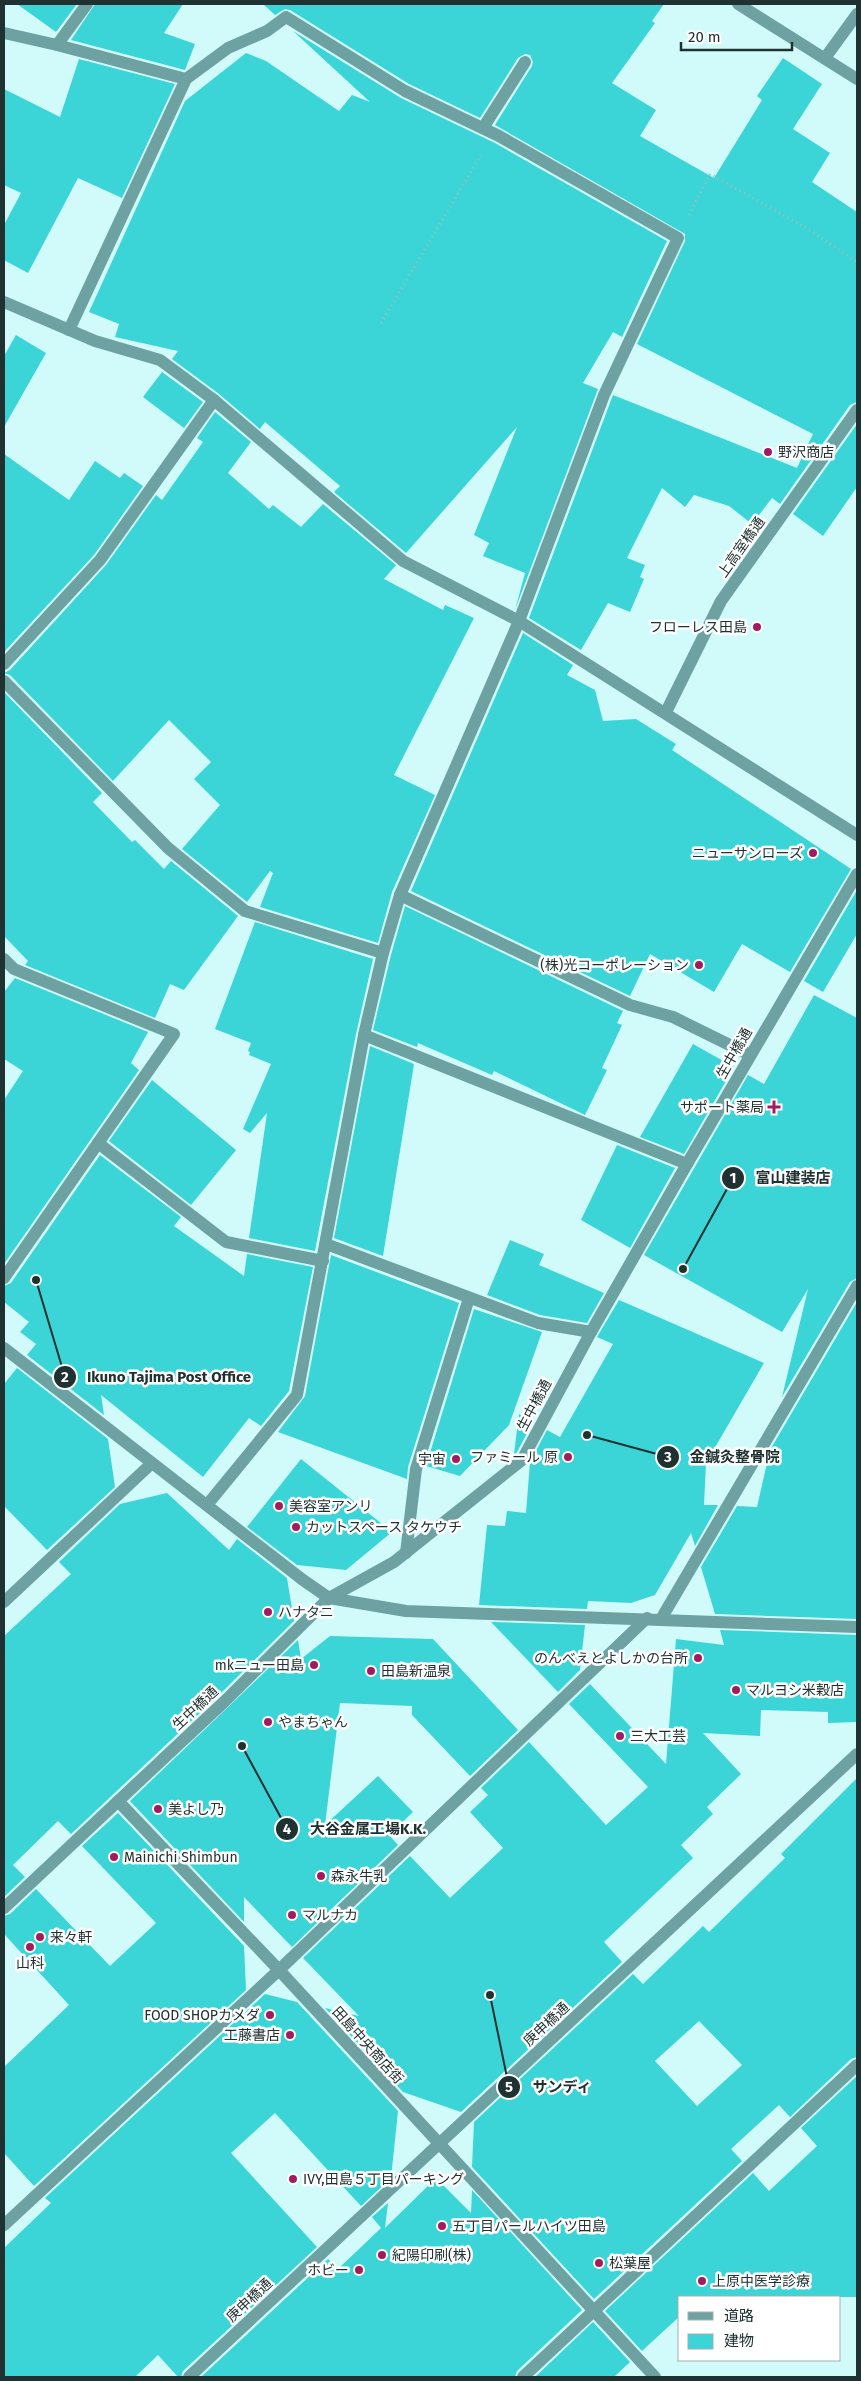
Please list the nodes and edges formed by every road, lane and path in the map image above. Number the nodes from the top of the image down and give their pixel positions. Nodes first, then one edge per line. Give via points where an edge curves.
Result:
1 (87, 4) edge
2 (290, 4) edge
3 (738, 4) edge
4 (857, 14) edge
5 (286, 17) junction
6 (4, 33) edge
7 (57, 45) junction
8 (825, 58) junction
9 (525, 62) dead end
10 (186, 79) junction
11 (857, 79) edge
12 (488, 131) junction
13 (678, 238) junction
14 (857, 262) edge
15 (4, 302) edge
16 (381, 323) dead end
17 (69, 330) junction
18 (214, 400) junction
19 (857, 410) edge
20 (519, 621) junction
21 (4, 664) edge
22 (4, 681) edge
23 (666, 712) junction
24 (857, 835) edge
25 (857, 874) edge
26 (400, 895) junction
27 (383, 953) junction
28 (4, 959) edge
29 (364, 1035) junction
30 (750, 1055) junction
31 (98, 1143) junction
32 (687, 1164) junction
33 (326, 1244) junction
34 (323, 1261) junction
35 (4, 1278) edge
36 (857, 1286) edge
37 (469, 1298) junction
38 (591, 1332) junction
39 (4, 1348) edge
40 (152, 1463) junction
41 (207, 1505) junction
42 (406, 1553) junction
43 (329, 1598) junction
44 (4, 1602) edge
45 (646, 1618) junction
46 (662, 1619) junction
47 (857, 1627) edge
48 (857, 1754) edge
49 (118, 1801) junction
50 (4, 1908) edge
51 (279, 1970) junction
52 (857, 2065) edge
53 (438, 2145) junction
54 (4, 2225) edge
55 (593, 2312) junction
56 (188, 2377) edge
57 (523, 2377) edge
58 (655, 2377) edge

1 - 7 street
2 - 5 street
3 - 8 street
4 - 8 street
5 - 10 street via 267,31 228,48
5 - 12 street via 405,91
6 - 7 street
7 - 10 street
8 - 11 street
9 - 12 street
10 - 17 street
12 - 13 street
12 - 16 path
13 - 14 path via 710,174 808,229
13 - 20 street via 604,396
15 - 17 street
17 - 18 street via 160,360
18 - 20 street via 403,561
18 - 21 street via 100,560
19 - 23 street, 上高室橋通 via 721,601
20 - 23 street
20 - 26 street
22 - 27 street via 168,848 245,911
23 - 24 street
25 - 30 street, 生中橋通
26 - 27 street
26 - 30 street via 630,1005 673,1017
27 - 29 street
28 - 31 street via 14,969 174,1034
29 - 32 street
29 - 33 street
30 - 32 street, 生中橋通
31 - 34 street via 226,1242
31 - 35 street
32 - 38 street, 生中橋通
33 - 34 street
33 - 37 street
34 - 41 street via 297,1395
36 - 46 street
37 - 38 street via 538,1323
37 - 42 street via 416,1469
38 - 42 street, 生中橋通 via 522,1460
39 - 40 street
40 - 41 street
40 - 44 street
41 - 43 street
42 - 43 street, 生中橋通
43 - 45 street via 406,1611
43 - 49 street, 生中橋通
45 - 46 street
45 - 51 street
46 - 47 street
48 - 53 street, 庚申橋通
49 - 50 street, 生中橋通
49 - 51 street, 田島中央商店街
51 - 53 street, 田島中央商店街
51 - 54 street
52 - 55 street
53 - 55 street, 田島中央商店街
53 - 56 street, 庚申橋通
55 - 57 street
55 - 58 street, 田島中央商店街

